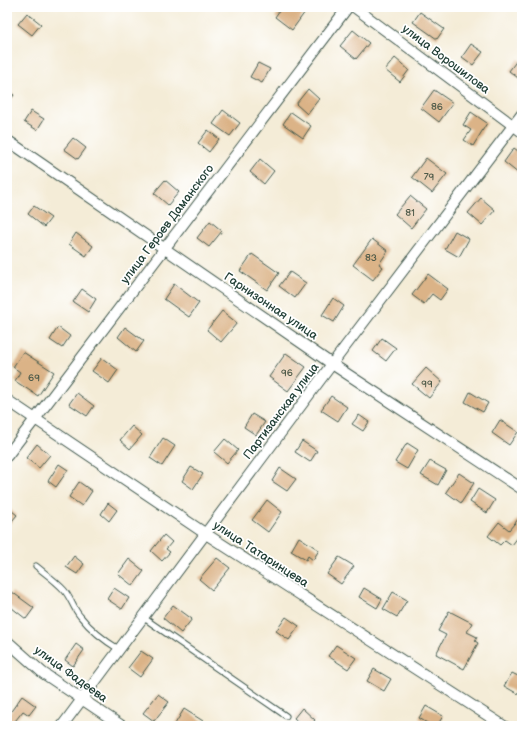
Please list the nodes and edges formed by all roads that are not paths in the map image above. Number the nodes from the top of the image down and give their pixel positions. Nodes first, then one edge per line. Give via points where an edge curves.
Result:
1 (348, 7) edge
2 (354, 7) edge
3 (522, 114) edge
4 (514, 125) junction
5 (522, 132) edge
6 (7, 140) edge
7 (164, 248) junction
8 (332, 364) junction
9 (7, 400) edge
10 (35, 419) junction
11 (7, 456) edge
12 (522, 489) edge
13 (206, 534) junction
14 (36, 566) dead end
15 (144, 618) junction
16 (7, 642) edge
17 (120, 650) junction
18 (83, 699) junction
19 (286, 716) dead end
20 (62, 726) edge
21 (122, 726) edge
22 (504, 726) edge

1 - 7 street, улица Героев Даманского
2 - 4 street, улица Ворошилова
3 - 4 street, Партизанская улица
4 - 5 street, улица Ворошилова
4 - 8 street, Партизанская улица
6 - 7 street, Гарнизонная улица
7 - 8 street, Гарнизонная улица
7 - 10 street, улица Героев Даманского
8 - 12 street, Гарнизонная улица
8 - 13 street, Партизанская улица
9 - 10 street, улица Татаринцева
10 - 11 street, улица Героев Даманского
10 - 13 street, улица Татаринцева
13 - 15 street, Партизанская улица
13 - 22 street, улица Татаринцева
14 - 17 lane via 65,591 88,625
15 - 17 street, Партизанская улица
15 - 19 lane
16 - 18 street, улица Фадеева via 43,673
17 - 18 street, Партизанская улица
18 - 20 street, Партизанская улица
18 - 21 street, улица Фадеева

